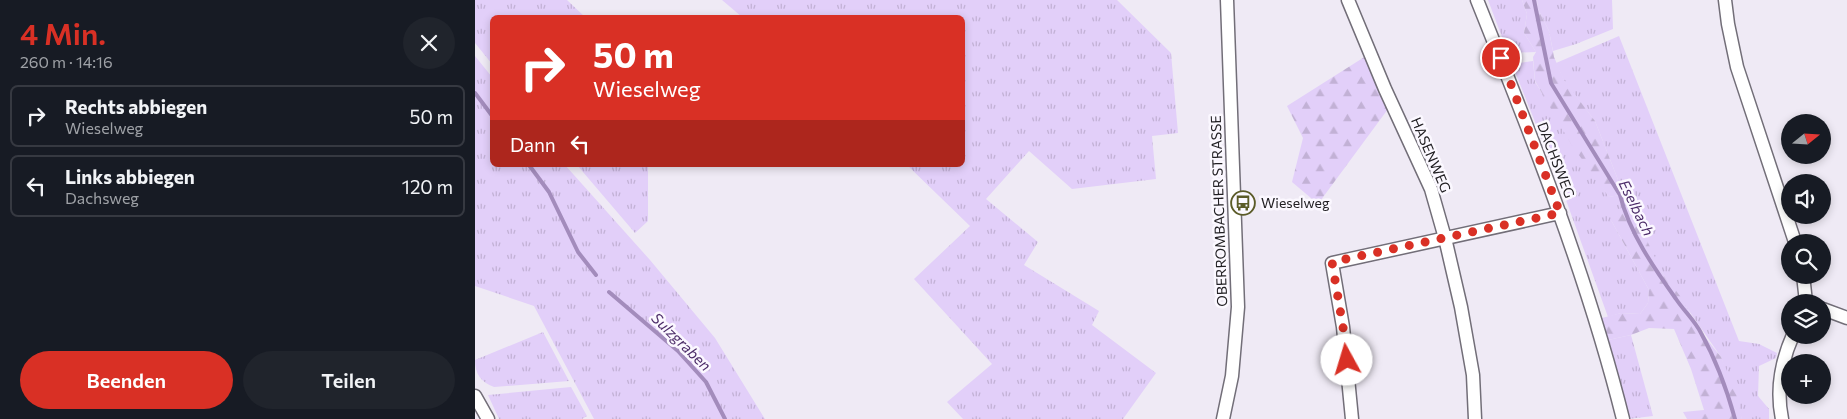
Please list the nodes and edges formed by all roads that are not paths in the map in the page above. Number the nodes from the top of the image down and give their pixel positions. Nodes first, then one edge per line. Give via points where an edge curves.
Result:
1 (1227, 0) edge
2 (1347, 0) edge
3 (1477, 0) edge
4 (1725, 0) edge
5 (1560, 213) junction
6 (1792, 234) edge
7 (1445, 238) junction
8 (1831, 312) edge
9 (1847, 318) edge
10 (1789, 344) edge
11 (475, 396) edge
12 (488, 419) edge
13 (1223, 419) edge
14 (1352, 419) edge
15 (1475, 419) edge
16 (1623, 419) edge
17 (1782, 419) edge

1 - 13 street, OBERROMBACHER STRASSE via 1238,306 1232,376
2 - 7 street, HASENWEG via 1431,189
3 - 5 street, DACHSWEG
4 - 6 street via 1737,67
5 - 7 street
5 - 16 street, DACHSWEG via 1605,348
7 - 14 street via 1332,262 1343,327
7 - 15 street, HASENWEG via 1473,375
8 - 9 street
10 - 17 street via 1778,388
11 - 12 street

